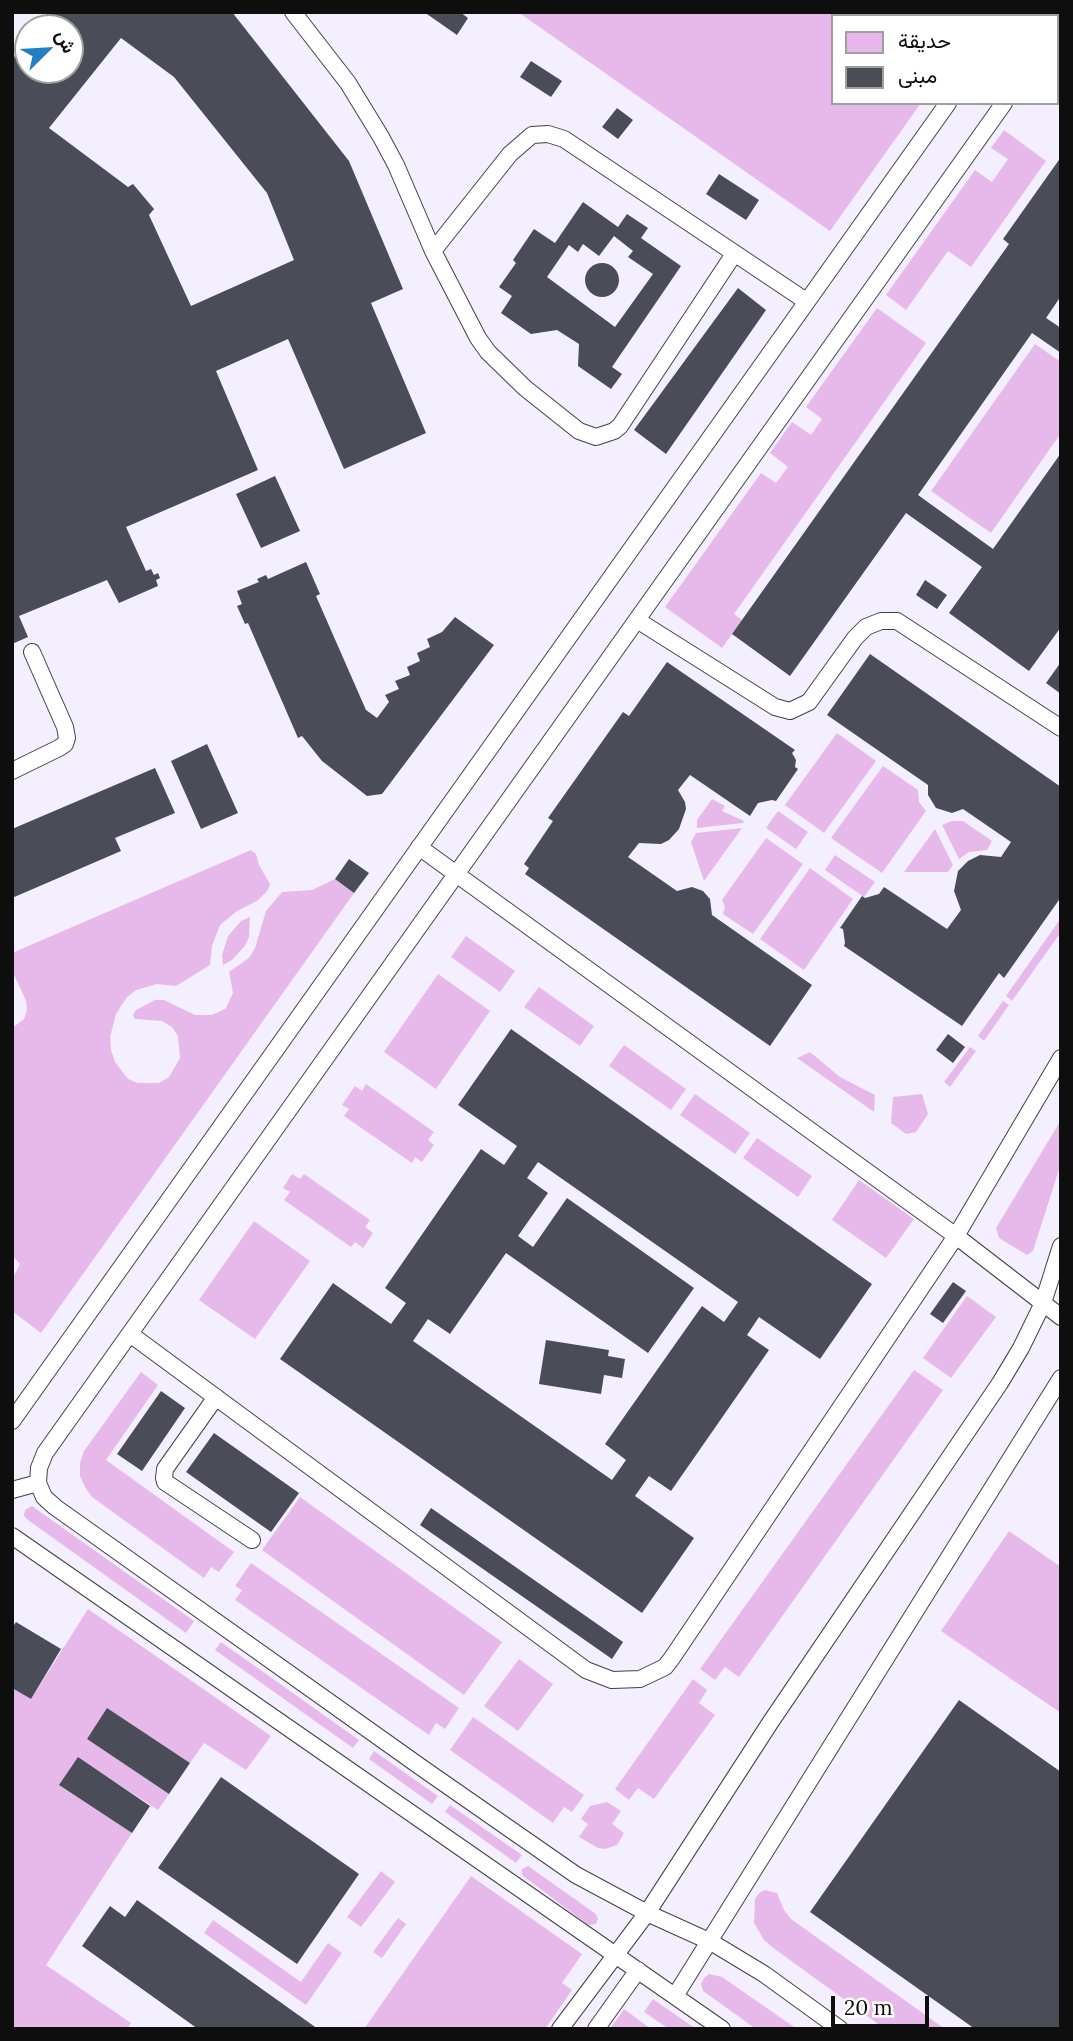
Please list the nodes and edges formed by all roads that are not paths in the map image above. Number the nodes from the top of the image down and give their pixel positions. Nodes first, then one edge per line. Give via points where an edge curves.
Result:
1 (293, 12) edge
2 (946, 105) edge
3 (1003, 105) edge
4 (433, 251) junction
5 (734, 254) junction
6 (806, 301) junction
7 (637, 621) junction
8 (32, 652) dead end
9 (1061, 728) edge
10 (12, 771) edge
11 (419, 847) junction
12 (458, 874) junction
13 (1061, 1058) edge
14 (956, 1236) junction
15 (1061, 1246) edge
16 (1043, 1303) junction
17 (1061, 1317) edge
18 (130, 1334) junction
19 (1061, 1378) edge
20 (216, 1397) junction
21 (12, 1422) edge
22 (38, 1483) junction
23 (12, 1490) edge
24 (17, 1540) edge
25 (252, 1540) dead end
26 (12, 1558) edge
27 (647, 1913) junction
28 (711, 1942) junction
29 (616, 1955) junction
30 (638, 1970) junction
31 (675, 1996) junction
32 (560, 2029) edge
33 (596, 2029) edge
34 (722, 2029) edge
35 (840, 2029) edge

1 - 4 lane via 366,110
2 - 6 lane
3 - 7 lane
4 - 5 lane via 516,148 532,135 548,134 564,139
4 - 5 lane via 488,352 579,431 596,437 620,426
5 - 6 lane
6 - 11 lane
7 - 9 lane via 775,707 790,710 809,702 866,626 897,621
7 - 12 lane
8 - 10 lane via 67,738 59,748
11 - 12 lane
11 - 21 lane
12 - 14 lane
12 - 18 lane
13 - 14 lane
14 - 16 lane
14 - 20 lane via 672,1658 665,1667 640,1679 612,1680 586,1670
15 - 16 lane
16 - 17 lane
16 - 27 lane via 1000,1383
18 - 20 lane
18 - 22 lane via 45,1453
19 - 28 lane
20 - 25 lane via 164,1469 165,1482
22 - 23 lane
22 - 27 lane via 54,1507 413,1762 576,1875
24 - 26 lane
24 - 29 lane
27 - 28 lane
27 - 29 lane
28 - 31 lane
28 - 35 lane
29 - 30 lane
29 - 32 lane
30 - 31 lane
30 - 33 lane
31 - 34 lane

